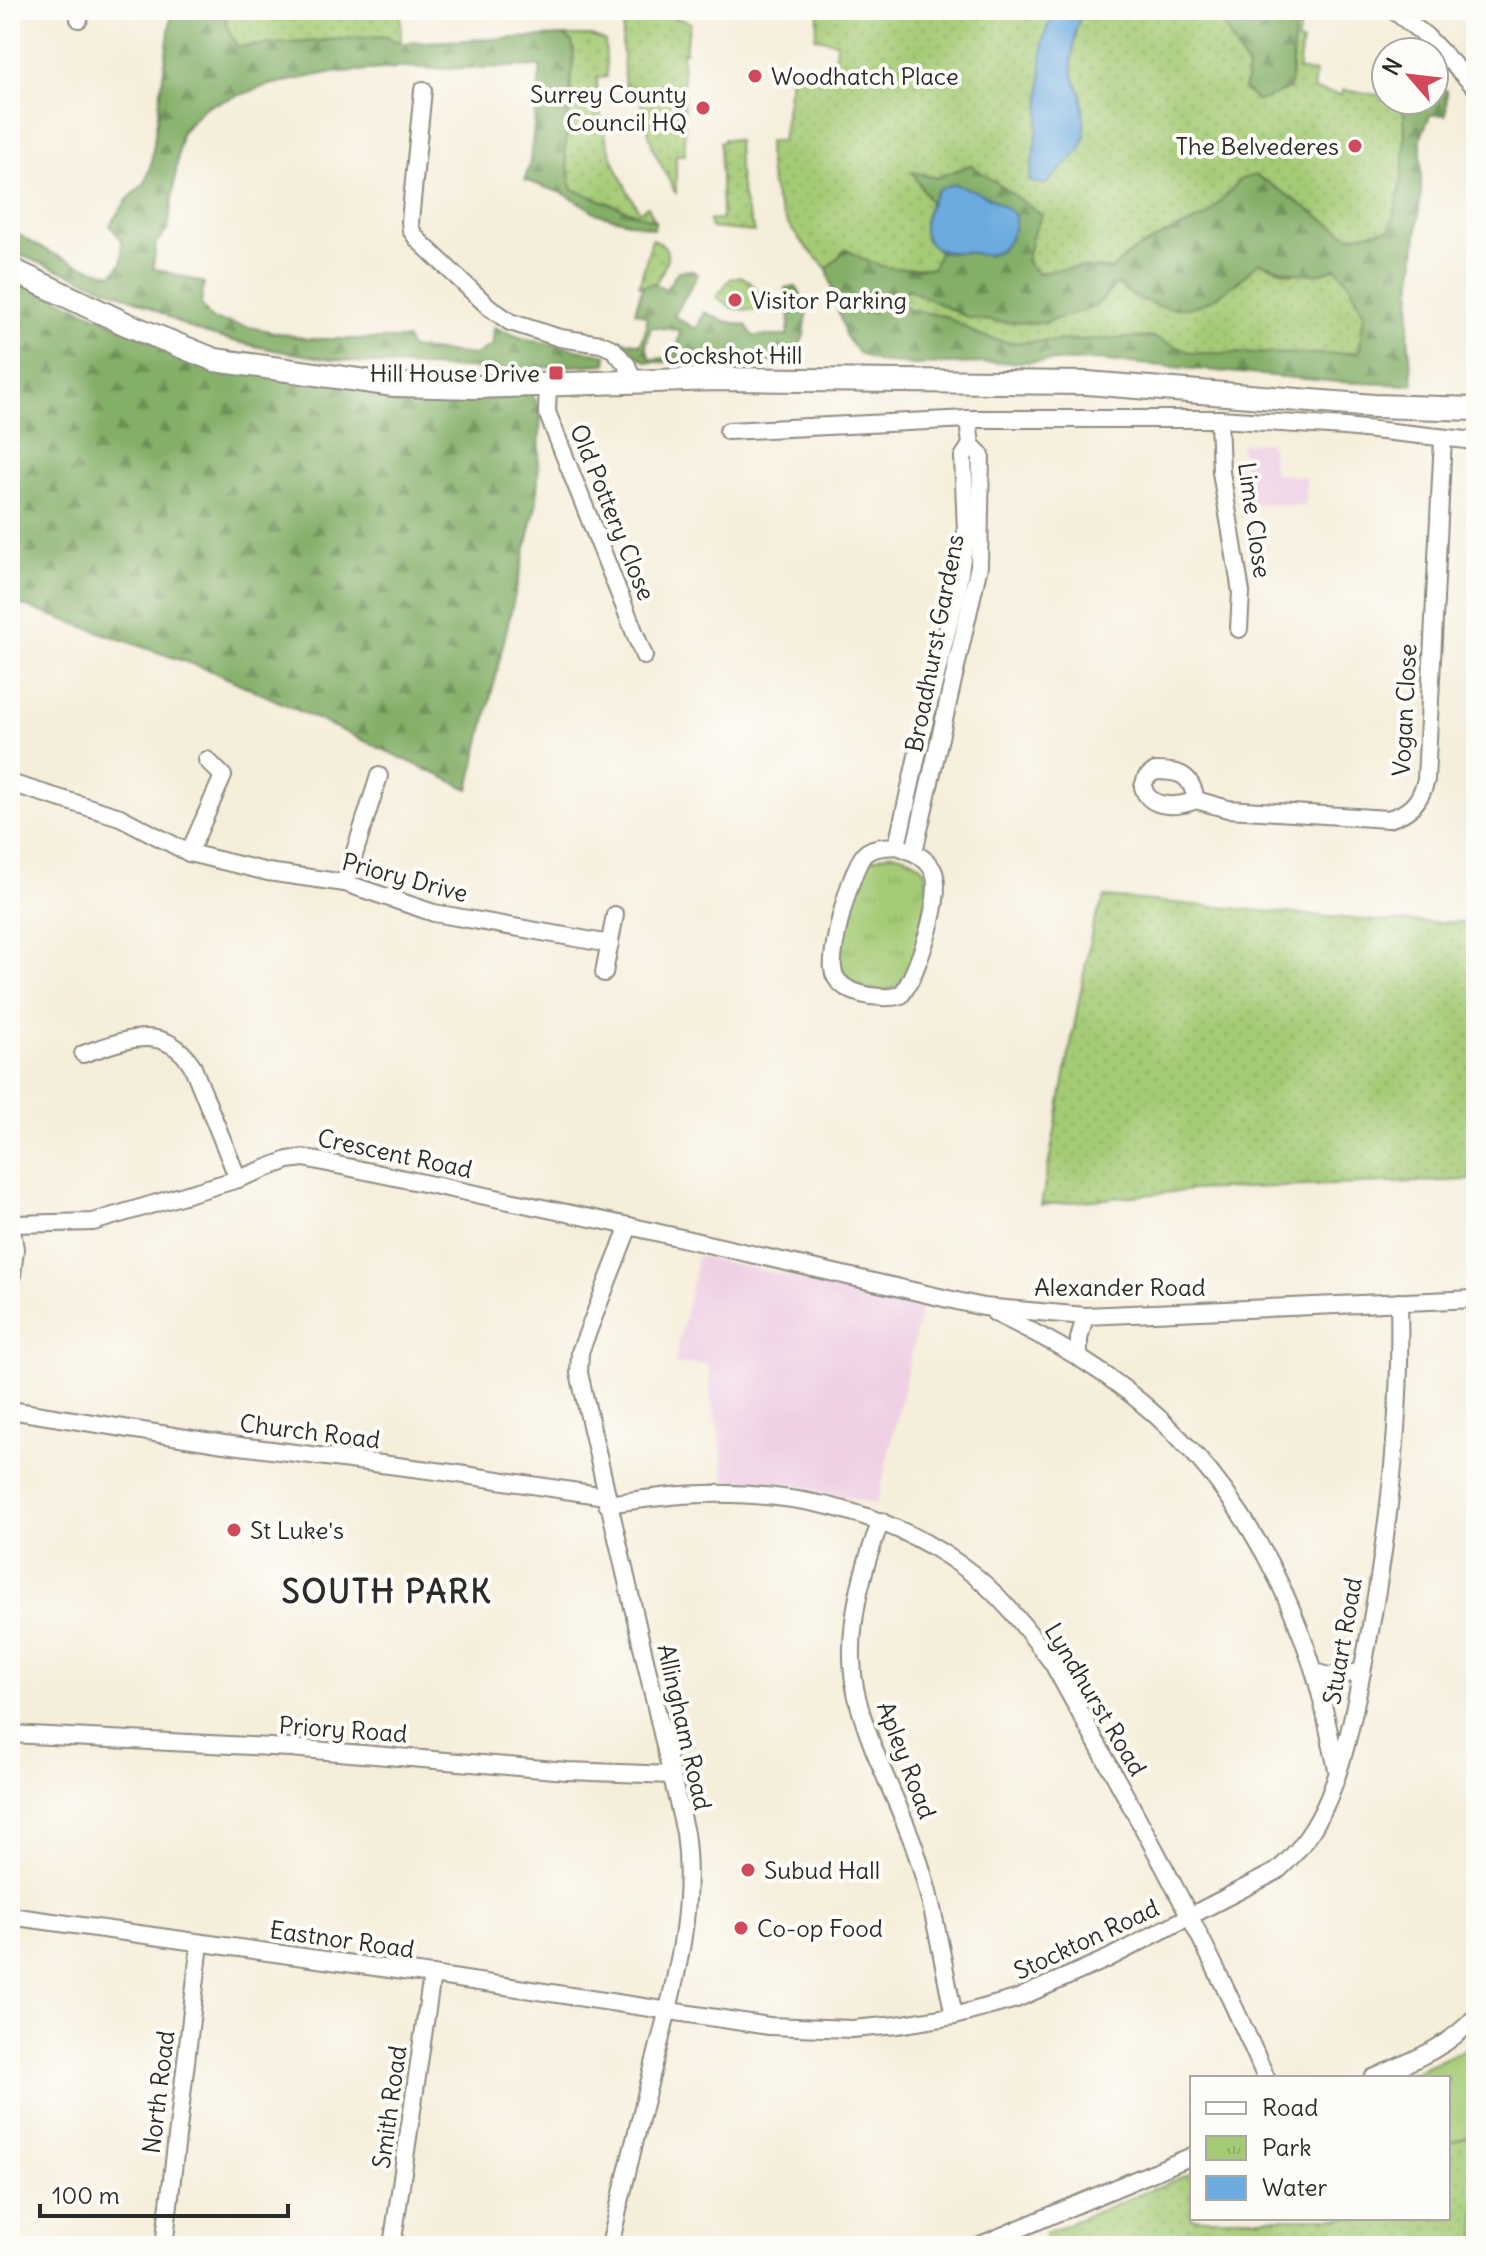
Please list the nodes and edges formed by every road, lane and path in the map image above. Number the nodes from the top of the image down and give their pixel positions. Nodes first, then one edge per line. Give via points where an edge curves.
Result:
1 (1393, 10) edge
2 (1476, 88) edge
3 (423, 90) dead end
4 (10, 269) edge
5 (633, 380) junction
6 (548, 384) junction
7 (1476, 409) edge
8 (968, 419) junction
9 (1219, 419) junction
10 (728, 431) dead end
11 (1443, 438) junction
12 (1476, 441) edge
13 (971, 445) junction
14 (1239, 629) dead end
15 (644, 656) dead end
16 (207, 760) dead end
17 (379, 776) dead end
18 (10, 783) edge
19 (1196, 800) dead end
20 (897, 846) junction
21 (914, 852) junction
22 (189, 853) junction
23 (345, 883) junction
24 (615, 915) dead end
25 (610, 944) junction
26 (604, 973) dead end
27 (83, 1054) dead end
28 (238, 1179) junction
29 (12, 1221) edge
30 (629, 1226) junction
31 (10, 1293) edge
32 (1476, 1299) edge
33 (1399, 1302) junction
34 (983, 1307) junction
35 (1085, 1316) junction
36 (1079, 1357) junction
37 (10, 1410) edge
38 (606, 1500) junction
39 (881, 1521) junction
40 (1314, 1671) junction
41 (1362, 1672) junction
42 (10, 1734) edge
43 (1337, 1771) junction
44 (672, 1775) junction
45 (1191, 1915) junction
46 (10, 1916) edge
47 (200, 1944) junction
48 (432, 1975) junction
49 (668, 2010) junction
50 (954, 2016) junction
51 (1476, 2016) edge
52 (1265, 2076) edge
53 (1377, 2076) edge
54 (1190, 2157) edge
55 (164, 2246) edge
56 (392, 2246) edge
57 (610, 2246) edge
58 (978, 2246) edge

1 - 2 street
3 - 5 street via 410,221 418,240 510,322 613,349
4 - 6 main road, Cockshot Hill via 215,360 394,385
5 - 6 main road, Cockshot Hill
5 - 7 main road, Cockshot Hill via 1087,383
6 - 15 street, Old Pottery Close via 547,412
8 - 9 street
8 - 10 street
8 - 13 street, Broadhurst Gardens
9 - 11 street
9 - 14 street, Lime Close via 1223,485 1241,592
11 - 12 street
11 - 19 street, Vogan Close via 1426,780 1418,800 1406,813 1388,819 1228,809
13 - 20 street, Broadhurst Gardens via 963,457 966,531 957,592
13 - 21 street, Broadhurst Gardens via 981,455 979,566
16 - 22 street via 230,774
17 - 23 street
18 - 22 street, Priory Drive via 120,817
20 - 21 street
20 - 21 street via 866,853 853,871 832,969 853,992 887,999 901,995 916,972 936,881 934,871
22 - 23 street, Priory Drive
23 - 25 street, Priory Drive via 434,913
24 - 25 street
25 - 26 street
27 - 28 street via 144,1037 185,1054
28 - 29 street, Crescent Road via 93,1222
28 - 30 street, Crescent Road via 304,1158
29 - 31 street
30 - 34 street, Alexander Road
30 - 38 street, Allingham Road via 580,1352 582,1393
32 - 33 street, Alexander Road
33 - 35 street, Alexander Road
33 - 41 street, Stuart Road via 1390,1477
34 - 35 street, Alexander Road
34 - 36 street
35 - 36 street
36 - 40 street via 1127,1391 1205,1463 1252,1528
37 - 38 street, Church Road
38 - 39 street, Lyndhurst Road via 765,1495
38 - 44 street, Allingham Road
39 - 45 street, Lyndhurst Road via 964,1567 1025,1626 1053,1664
39 - 50 street, Apley Road via 860,1587 852,1671 930,1901
40 - 41 street via 1327,1676
40 - 43 street
41 - 43 street, Stuart Road
42 - 44 street, Priory Road
43 - 45 street, Stuart Road via 1315,1826 1294,1856 1277,1871
44 - 49 street, Allingham Road via 685,1833 689,1889
45 - 50 street, Stockton Road via 1068,1978
45 - 52 street, Lyndhurst Road
46 - 47 street, Eastnor Road
47 - 48 street, Eastnor Road
47 - 55 street, North Road
48 - 49 street, Eastnor Road
48 - 56 street, Smith Road
49 - 50 street, Stockton Road via 816,2029
49 - 57 street, Allingham Road
51 - 53 street via 1440,2048
54 - 58 street

